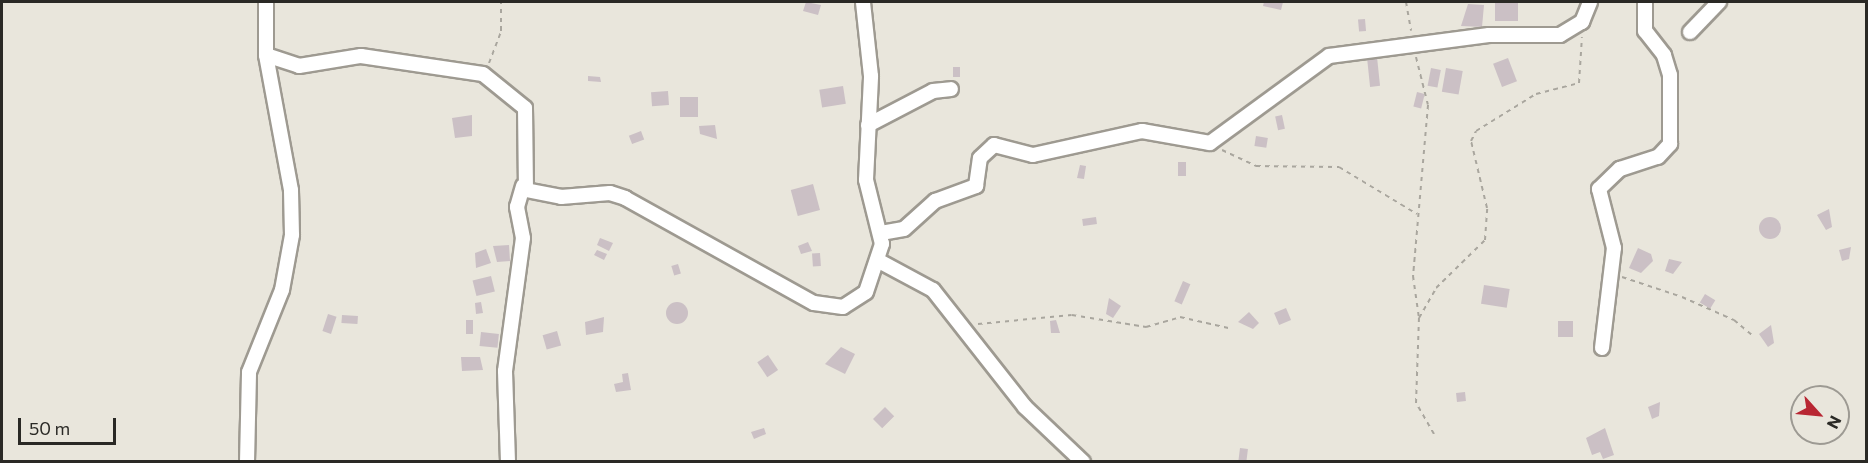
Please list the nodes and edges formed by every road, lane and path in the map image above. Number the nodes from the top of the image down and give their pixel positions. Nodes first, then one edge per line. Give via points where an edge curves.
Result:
1 (266, 2) edge
2 (501, 2) edge
3 (863, 2) edge
4 (1406, 2) edge
5 (1590, 2) edge
6 (1645, 2) edge
7 (1719, 2) edge
8 (1582, 22) junction
9 (1690, 32) dead end
10 (1413, 48) junction
11 (266, 55) junction
12 (483, 74) junction
13 (951, 89) dead end
14 (868, 125) junction
15 (1210, 143) junction
16 (523, 186) junction
17 (1417, 214) junction
18 (882, 232) junction
19 (879, 261) junction
20 (1614, 274) junction
21 (1419, 318) junction
22 (963, 325) junction
23 (1233, 329) dead end
24 (1752, 335) dead end
25 (1602, 348) dead end
26 (1434, 434) dead end
27 (247, 462) edge
28 (508, 462) edge
29 (1083, 462) edge

1 - 11 street
2 - 12 path via 497,49
3 - 14 street via 871,76
4 - 10 path
5 - 8 street
6 - 20 street via 1645,31 1664,55 1670,75 1670,144 1658,157 1620,168 1599,189 1611,225
7 - 9 street
8 - 10 street via 1560,35 1489,35
8 - 21 path via 1579,83 1536,94 1476,131 1471,141 1487,208 1485,240 1437,288
10 - 15 street via 1321,59
10 - 17 path via 1428,105 1427,156
11 - 12 street via 299,66 361,56
11 - 27 street via 291,190 292,235 282,290 249,372
12 - 16 street via 525,108
13 - 14 street via 933,91
14 - 18 street via 868,195
15 - 17 path via 1256,166 1339,167
15 - 18 street via 1142,131 1034,155 994,144 980,158 976,186 935,201 904,229
16 - 19 street via 551,196 610,193 625,198 741,267 826,308 859,301
16 - 28 street via 517,207 523,238 505,371
17 - 21 path via 1413,276
18 - 19 street
19 - 22 street via 917,277
20 - 24 path via 1682,297 1734,320
20 - 25 street
21 - 26 path via 1416,403
22 - 23 path via 1072,315 1146,327 1180,317
22 - 29 street via 1025,407

